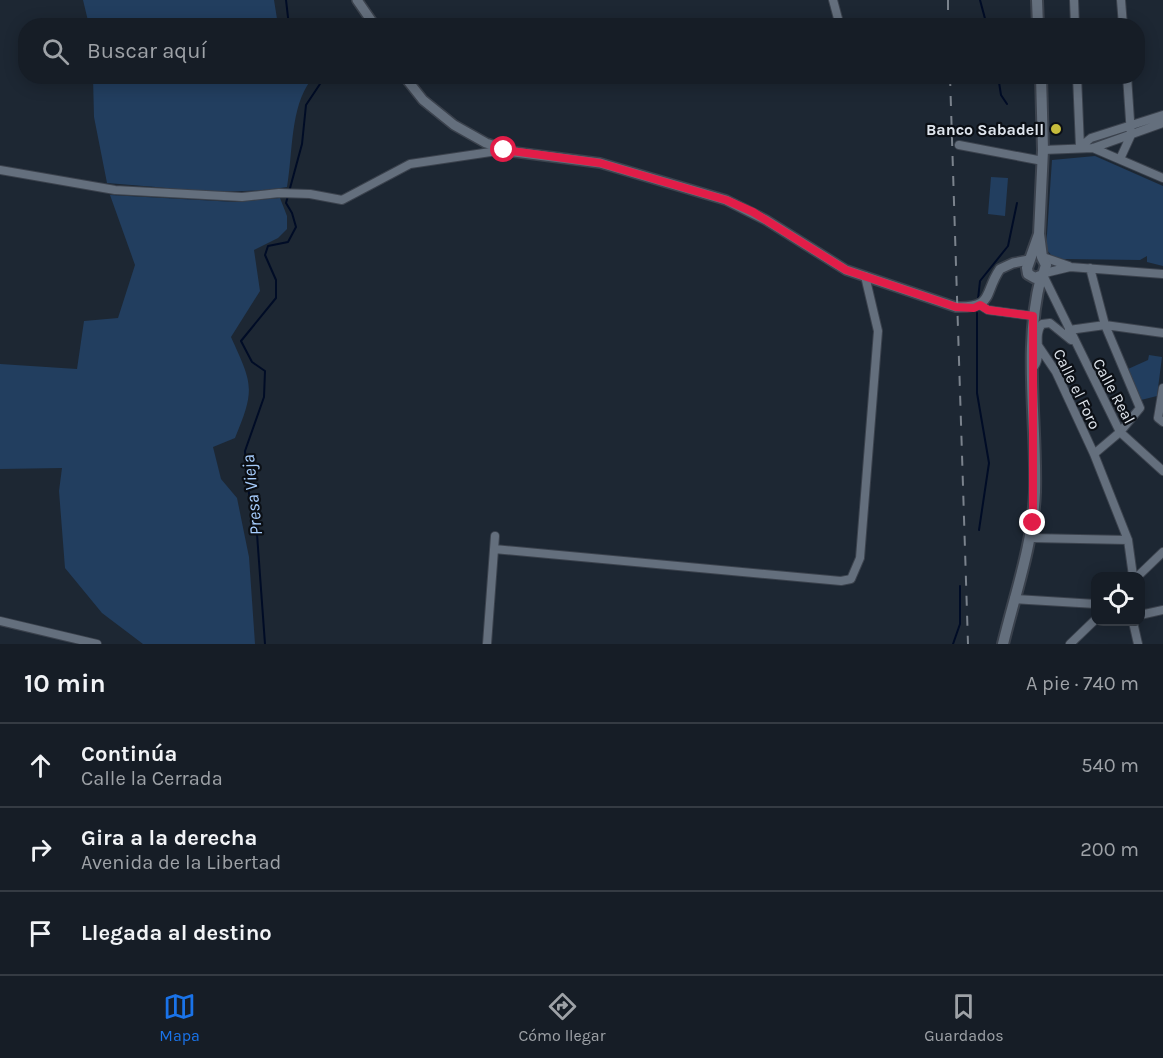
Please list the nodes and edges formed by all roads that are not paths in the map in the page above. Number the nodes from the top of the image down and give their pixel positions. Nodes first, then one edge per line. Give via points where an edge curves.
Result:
1 (357, 0) edge
2 (833, 0) edge
3 (1037, 0) edge
4 (1074, 0) edge
5 (1121, 0) edge
6 (369, 18) edge
7 (838, 18) edge
8 (1038, 18) edge
9 (1075, 18) edge
10 (1122, 18) edge
11 (410, 84) edge
12 (1041, 84) edge
13 (1077, 84) edge
14 (1127, 84) edge
15 (1163, 115) edge
16 (1163, 123) edge
17 (1130, 126) junction
18 (1131, 135) junction
19 (959, 145) dead end
20 (1080, 147) junction
21 (1093, 148) junction
22 (504, 150) junction
23 (1043, 156) junction
24 (1120, 159) junction
25 (0, 170) edge
26 (1163, 178) edge
27 (1037, 267) junction
28 (1070, 267) junction
29 (1090, 268) junction
30 (1163, 274) edge
31 (865, 276) junction
32 (980, 305) junction
33 (1033, 313) junction
34 (1105, 325) junction
35 (1069, 330) junction
36 (1163, 333) edge
37 (1036, 338) junction
38 (1074, 343) junction
39 (1163, 388) edge
40 (1161, 420) edge
41 (1120, 432) junction
42 (1094, 454) junction
43 (1163, 471) edge
44 (495, 536) dead end
45 (1031, 538) junction
46 (1128, 540) junction
47 (494, 549) junction
48 (1163, 552) edge
49 (1132, 572) edge
50 (1142, 572) edge
51 (1014, 598) junction
52 (1091, 604) edge
53 (1163, 610) edge
54 (1145, 614) edge
55 (0, 621) edge
56 (1091, 623) edge
57 (1134, 626) edge
58 (97, 644) edge
59 (487, 644) edge
60 (1003, 644) edge
61 (1070, 644) edge
62 (1138, 644) edge

1 - 6 street
2 - 7 street
3 - 8 main road
4 - 9 street
5 - 10 street
11 - 22 street via 454,125
12 - 23 main road
13 - 20 street
14 - 17 street
15 - 17 street
16 - 18 street
17 - 18 street
17 - 20 street via 1091,138
18 - 21 street
18 - 24 street
19 - 23 street
20 - 21 street
20 - 23 street
21 - 24 street
22 - 25 street via 410,164 342,200 289,193 242,197 115,190
22 - 31 street via 600,163 726,200 753,212 846,270
23 - 27 main road
24 - 26 street
27 - 28 street
27 - 28 street
27 - 32 street via 1005,266 997,274 988,299
27 - 33 main road
27 - 35 street, Calle Real
28 - 29 street
29 - 30 street
29 - 34 street
31 - 32 street via 956,307
31 - 47 street via 878,331 860,558 851,579
32 - 33 street via 988,310
33 - 37 main road
34 - 35 street
34 - 36 street
34 - 41 street, Calle el Foro via 1140,408
35 - 38 street, Calle Real
37 - 38 street, Calle Real via 1039,327 1047,322 1061,329
37 - 42 street, Calle el Foro
37 - 45 main road
38 - 41 street, Calle Real
39 - 40 street
41 - 42 street, Calle el Foro
41 - 43 street, Calle Real
42 - 46 street, Calle el Foro
44 - 47 street
45 - 46 street
45 - 51 main road
46 - 49 street, Calle el Foro
47 - 59 street
48 - 50 street
51 - 52 street
51 - 60 main road
53 - 54 street
55 - 58 street
56 - 61 street
57 - 62 street

